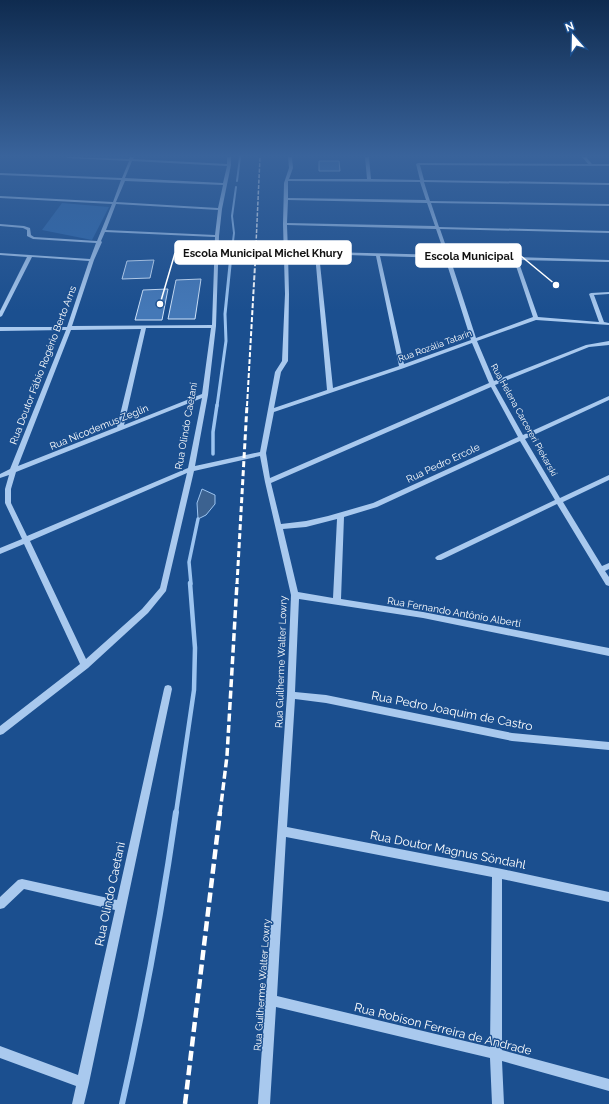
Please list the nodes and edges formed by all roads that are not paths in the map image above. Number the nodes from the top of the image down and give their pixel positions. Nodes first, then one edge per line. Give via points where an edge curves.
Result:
1 (111, 209) edge
2 (210, 209) edge
3 (220, 209) joint
4 (286, 209) edge
5 (430, 209) edge
6 (285, 224) junction
7 (0, 225) edge
8 (437, 228) junction
9 (104, 231) junction
10 (609, 232) edge
11 (217, 236) junction
12 (100, 242) junction
13 (286, 252) junction
14 (317, 253) junction
15 (0, 254) edge
16 (378, 255) junction
17 (30, 256) junction
18 (447, 257) junction
19 (516, 259) junction
20 (92, 260) junction
21 (609, 261) edge
22 (609, 293) edge
23 (0, 316) edge
24 (536, 318) junction
25 (602, 323) junction
26 (609, 324) edge
27 (214, 326) junction
28 (144, 327) junction
29 (0, 329) edge
30 (69, 329) junction
31 (473, 341) junction
32 (609, 343) edge
33 (402, 367) junction
34 (492, 384) junction
35 (330, 390) junction
36 (205, 395) junction
37 (609, 398) edge
38 (270, 411) junction
39 (120, 428) junction
40 (521, 438) junction
41 (263, 453) junction
42 (191, 469) junction
43 (13, 471) junction
44 (0, 476) edge
45 (609, 477) edge
46 (268, 482) junction
47 (558, 500) junction
48 (341, 515) junction
49 (279, 527) junction
50 (26, 540) junction
51 (0, 551) edge
52 (439, 558) dead end
53 (609, 566) edge
54 (601, 570) junction
55 (609, 583) edge
56 (295, 595) junction
57 (337, 602) junction
58 (609, 652) edge
59 (85, 665) junction
60 (168, 689) dead end
61 (290, 695) junction
62 (0, 731) edge
63 (609, 746) edge
64 (282, 831) junction
65 (497, 873) junction
66 (609, 897) edge
67 (0, 904) edge
68 (120, 906) junction
69 (271, 1000) junction
70 (0, 1052) edge
71 (496, 1054) junction
72 (83, 1082) junction
73 (609, 1085) edge
74 (78, 1104) edge
75 (264, 1104) edge
76 (498, 1104) edge

1 - 9 street, Rua Doutor Fábio Rogério Berto Arns
2 - 3 street
3 - 11 street, Rua Olindo Caetani
4 - 6 street, Rua Guilherme Walter Lowry
5 - 8 street, Rua Helena Carcereri Piekarski
6 - 8 street
6 - 13 street, Rua Guilherme Walter Lowry
7 - 12 street via 24,227 29,229 29,236 33,238
8 - 10 street
8 - 18 street, Rua Helena Carcereri Piekarski
9 - 11 street
9 - 12 street, Rua Doutor Fábio Rogério Berto Arns
11 - 27 street, Rua Olindo Caetani
12 - 20 street, Rua Doutor Fábio Rogério Berto Arns
13 - 14 street
13 - 38 street, Rua Guilherme Walter Lowry via 285,361 278,372
14 - 16 street
14 - 35 street
15 - 17 street
16 - 18 street
16 - 33 street
17 - 20 street
17 - 23 street
18 - 19 street
18 - 31 street, Rua Helena Carcereri Piekarski
19 - 21 street
19 - 24 street
20 - 30 street, Rua Doutor Fábio Rogério Berto Arns
22 - 25 street via 590,294
24 - 25 street, Rua Rozália Tatarin
24 - 31 street, Rua Rozália Tatarin
25 - 26 street, Rua Rozália Tatarin
27 - 28 street
27 - 36 street, Rua Olindo Caetani
28 - 30 street
28 - 39 street
29 - 30 street
30 - 43 street, Rua Doutor Fábio Rogério Berto Arns
31 - 33 street, Rua Rozália Tatarin
31 - 34 street, Rua Helena Carcereri Piekarski
32 - 34 street via 588,346
33 - 35 street, Rua Rozália Tatarin
34 - 40 street, Rua Helena Carcereri Piekarski
34 - 46 street
35 - 38 street, Rua Rozália Tatarin
36 - 39 street, Rua Nicodemus Zeglin
36 - 42 street, Rua Olindo Caetani
37 - 40 street, Rua Pedro Ercole
38 - 41 street, Rua Guilherme Walter Lowry
39 - 43 street, Rua Nicodemus Zeglin
40 - 47 street, Rua Helena Carcereri Piekarski
40 - 48 street, Rua Pedro Ercole via 375,505
41 - 42 street
41 - 46 street, Rua Guilherme Walter Lowry
42 - 50 street
42 - 59 street, Rua Olindo Caetani via 163,589 145,611
43 - 44 street, Rua Nicodemus Zeglin
43 - 50 street, Rua Doutor Fábio Rogério Berto Arns via 8,489 8,503
45 - 47 street
46 - 49 street, Rua Guilherme Walter Lowry
47 - 52 street
47 - 54 street, Rua Helena Carcereri Piekarski
48 - 49 street, Rua Pedro Ercole via 306,524
48 - 57 street
49 - 56 street, Rua Guilherme Walter Lowry
50 - 51 street
50 - 59 street, Rua Doutor Fábio Rogério Berto Arns
53 - 54 street
54 - 55 street, Rua Helena Carcereri Piekarski
56 - 57 street, Rua Fernando Antônio Alberti
56 - 61 street, Rua Guilherme Walter Lowry
57 - 58 street, Rua Fernando Antônio Alberti via 423,615
59 - 62 street, Rua Olindo Caetani
60 - 68 street, Rua Olindo Caetani
61 - 63 street, Rua Pedro Joaquim de Castro via 326,699 512,737
61 - 64 street, Rua Guilherme Walter Lowry
64 - 65 street, Rua Doutor Magnus Söndahl
64 - 69 street, Rua Guilherme Walter Lowry
65 - 66 street, Rua Doutor Magnus Söndahl
65 - 71 street
67 - 68 street via 22,884
68 - 72 street, Rua Olindo Caetani
69 - 71 street, Rua Robison Ferreira de Andrade
69 - 75 street, Rua Guilherme Walter Lowry
70 - 72 street
71 - 73 street, Rua Robison Ferreira de Andrade
71 - 76 street
72 - 74 street, Rua Olindo Caetani

